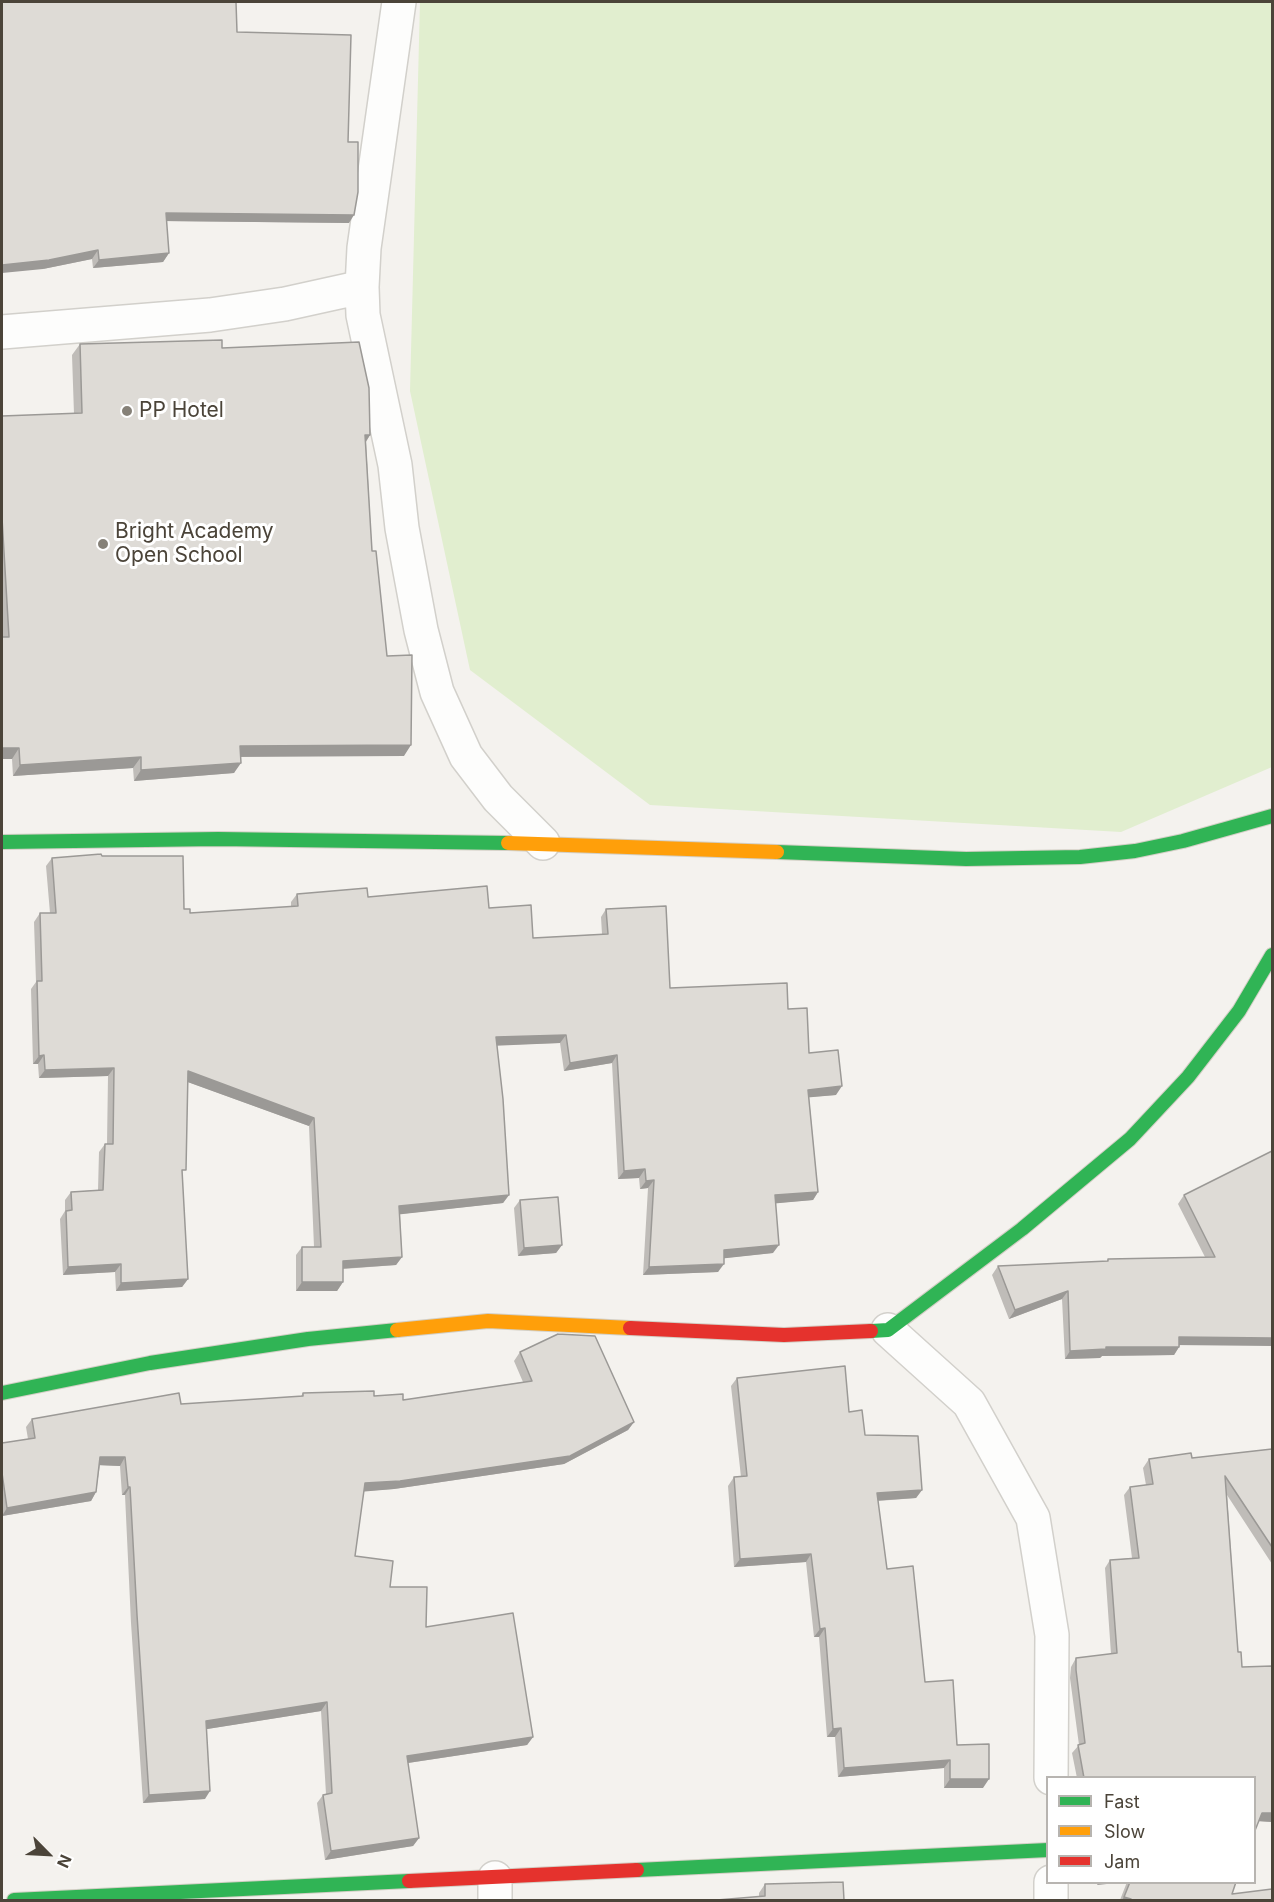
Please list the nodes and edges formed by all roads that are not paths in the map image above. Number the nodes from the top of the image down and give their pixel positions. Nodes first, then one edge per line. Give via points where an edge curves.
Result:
1 (399, 2) edge
2 (362, 287) junction
3 (2, 332) edge
4 (1272, 816) edge
5 (2, 842) edge
6 (543, 843) junction
7 (1272, 955) edge
8 (888, 1330) junction
9 (2, 1393) edge
10 (1051, 1776) edge
11 (1046, 1850) edge
12 (1051, 1884) edge
13 (495, 1889) edge
14 (14, 1900) edge
15 (1051, 1900) edge

1 - 2 street via 368,217
2 - 3 street via 210,315
2 - 6 street via 363,315 395,465 402,528 437,692 466,756 498,798
4 - 6 street via 1183,841 1080,857 966,859
5 - 6 street via 218,839
7 - 8 street via 1239,1011 1188,1077 1130,1139 1022,1229
8 - 9 street via 784,1335 488,1321 296,1340 150,1363
8 - 10 street via 969,1403 1033,1518 1052,1635
11 - 13 street
12 - 15 street
13 - 14 street

